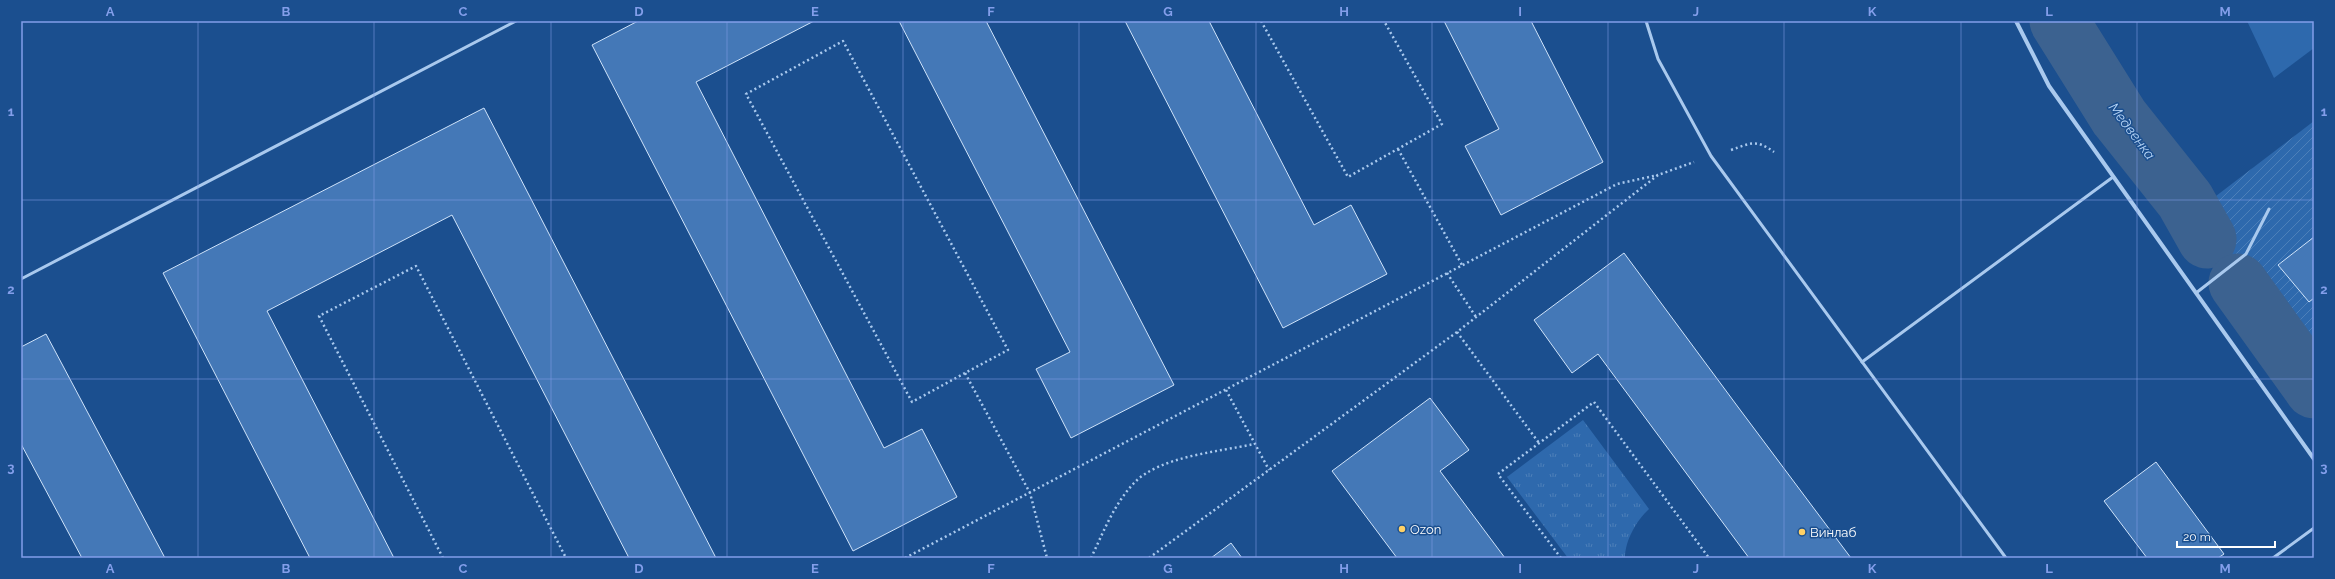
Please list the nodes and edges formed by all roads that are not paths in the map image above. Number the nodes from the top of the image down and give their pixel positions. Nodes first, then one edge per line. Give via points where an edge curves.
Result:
1 (516, 21) edge
2 (1646, 21) edge
3 (2016, 21) edge
4 (2113, 177) junction
5 (2270, 209) dead end
6 (21, 279) edge
7 (2196, 293) junction
8 (1862, 362) junction
9 (2314, 459) edge
10 (2314, 528) edge
11 (2006, 558) edge
12 (2273, 558) edge

1 - 6 lane
2 - 8 lane via 1658,59 1711,156
3 - 4 street via 2049,86
4 - 7 street
4 - 8 lane
5 - 7 lane via 2246,254
7 - 9 street
8 - 11 lane
10 - 12 lane

